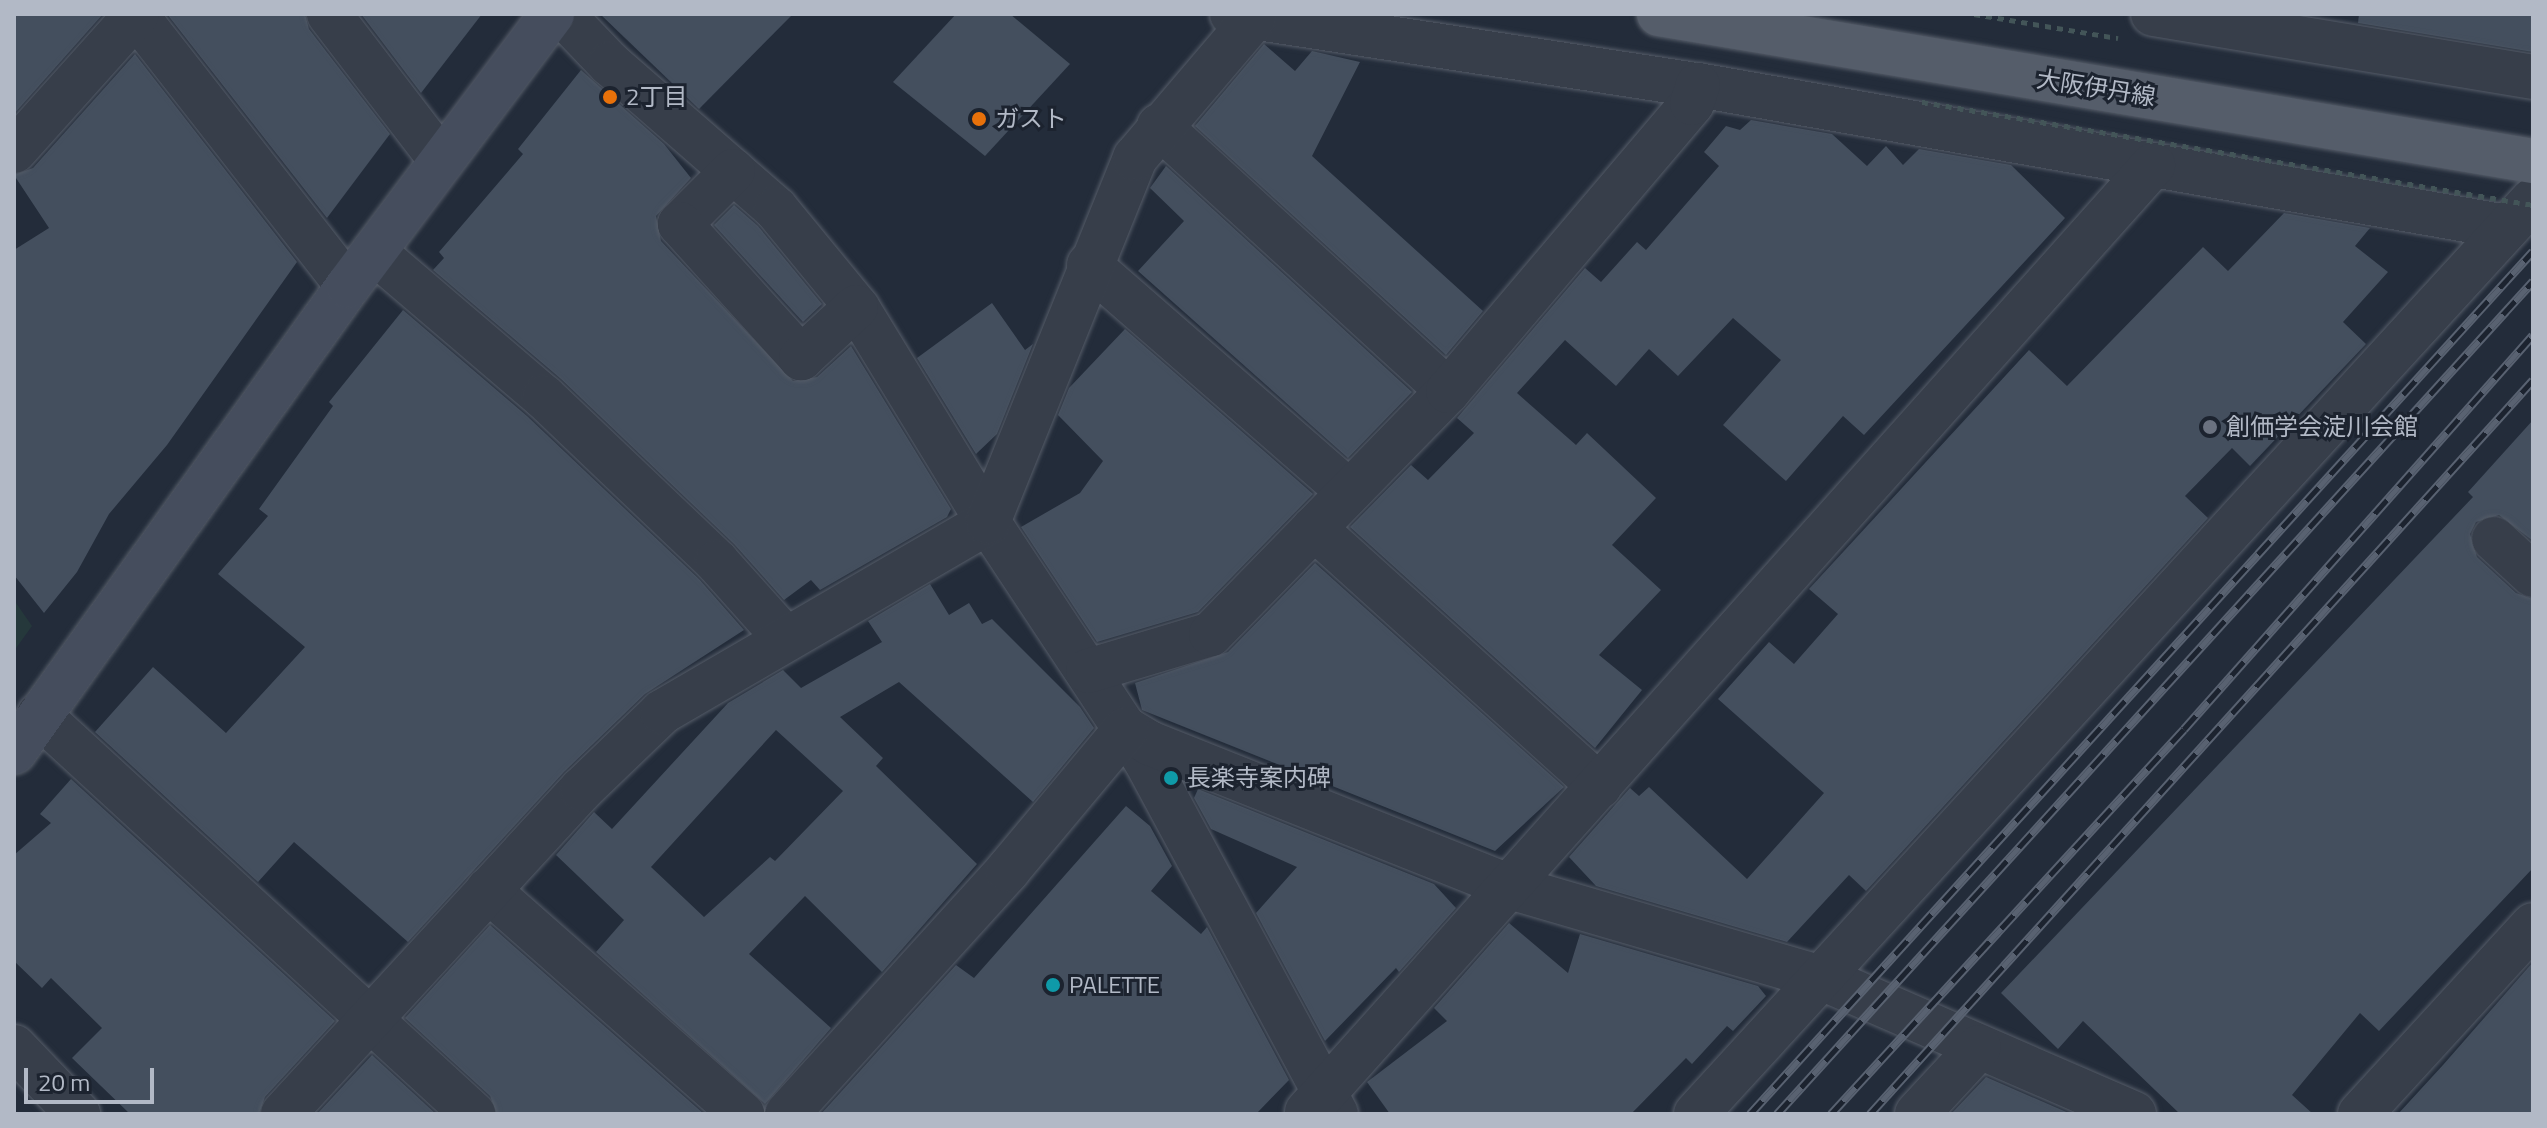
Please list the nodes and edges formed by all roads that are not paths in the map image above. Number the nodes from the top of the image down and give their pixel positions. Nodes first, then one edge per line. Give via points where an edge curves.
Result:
1 (136, 14) edge
2 (329, 14) edge
3 (552, 14) edge
4 (562, 14) edge
5 (1659, 14) edge
6 (2153, 14) edge
7 (1243, 16) edge
8 (2322, 29) edge
9 (2533, 77) edge
10 (1698, 85) junction
11 (1159, 126) junction
12 (14, 151) edge
13 (442, 161) junction
14 (2533, 161) edge
15 (2153, 165) junction
16 (733, 171) junction
17 (2524, 211) edge
18 (1089, 265) junction
19 (361, 269) junction
20 (856, 307) junction
21 (1448, 391) junction
22 (1348, 491) junction
23 (988, 522) junction
24 (1314, 528) junction
25 (2494, 539) dead end
26 (2533, 575) edge
27 (785, 638) junction
28 (1088, 671) junction
29 (39, 715) junction
30 (1126, 729) junction
31 (14, 752) edge
32 (1600, 786) junction
33 (1510, 887) junction
34 (488, 890) junction
35 (2533, 925) edge
36 (1824, 979) junction
37 (367, 1020) junction
38 (14, 1047) edge
39 (1979, 1047) junction
40 (1322, 1107) edge
41 (78, 1114) edge
42 (283, 1114) edge
43 (473, 1114) edge
44 (742, 1114) edge
45 (787, 1114) edge
46 (1696, 1114) edge
47 (1917, 1114) edge
48 (2134, 1114) edge
49 (2360, 1114) edge

1 - 12 street
1 - 19 street
2 - 13 street
3 - 13 street
4 - 16 street via 610,64
5 - 14 main road, 大阪伊丹線
6 - 8 street
7 - 10 street
7 - 11 street
8 - 9 street
10 - 15 street
10 - 21 street via 1692,103
11 - 18 street via 1135,158
11 - 21 street
13 - 19 street
15 - 17 street
15 - 32 street
16 - 20 street via 776,209
16 - 20 street via 680,224 781,336 801,358
17 - 36 street
18 - 22 street
18 - 23 street
19 - 27 street via 544,397 717,562
19 - 29 street
20 - 23 street
21 - 22 street
22 - 24 street
23 - 27 street
23 - 28 street
24 - 28 street via 1211,634
24 - 32 street
25 - 26 street
27 - 34 street via 662,712
28 - 30 street
29 - 31 street
29 - 37 street
30 - 33 street via 1149,743
30 - 40 street via 1250,946
30 - 45 street via 1008,870
32 - 33 street
33 - 36 street
33 - 40 street
34 - 37 street
34 - 44 street
35 - 49 street
36 - 39 street
36 - 46 street
37 - 42 street
37 - 43 street
38 - 41 street
39 - 47 street
39 - 48 street

